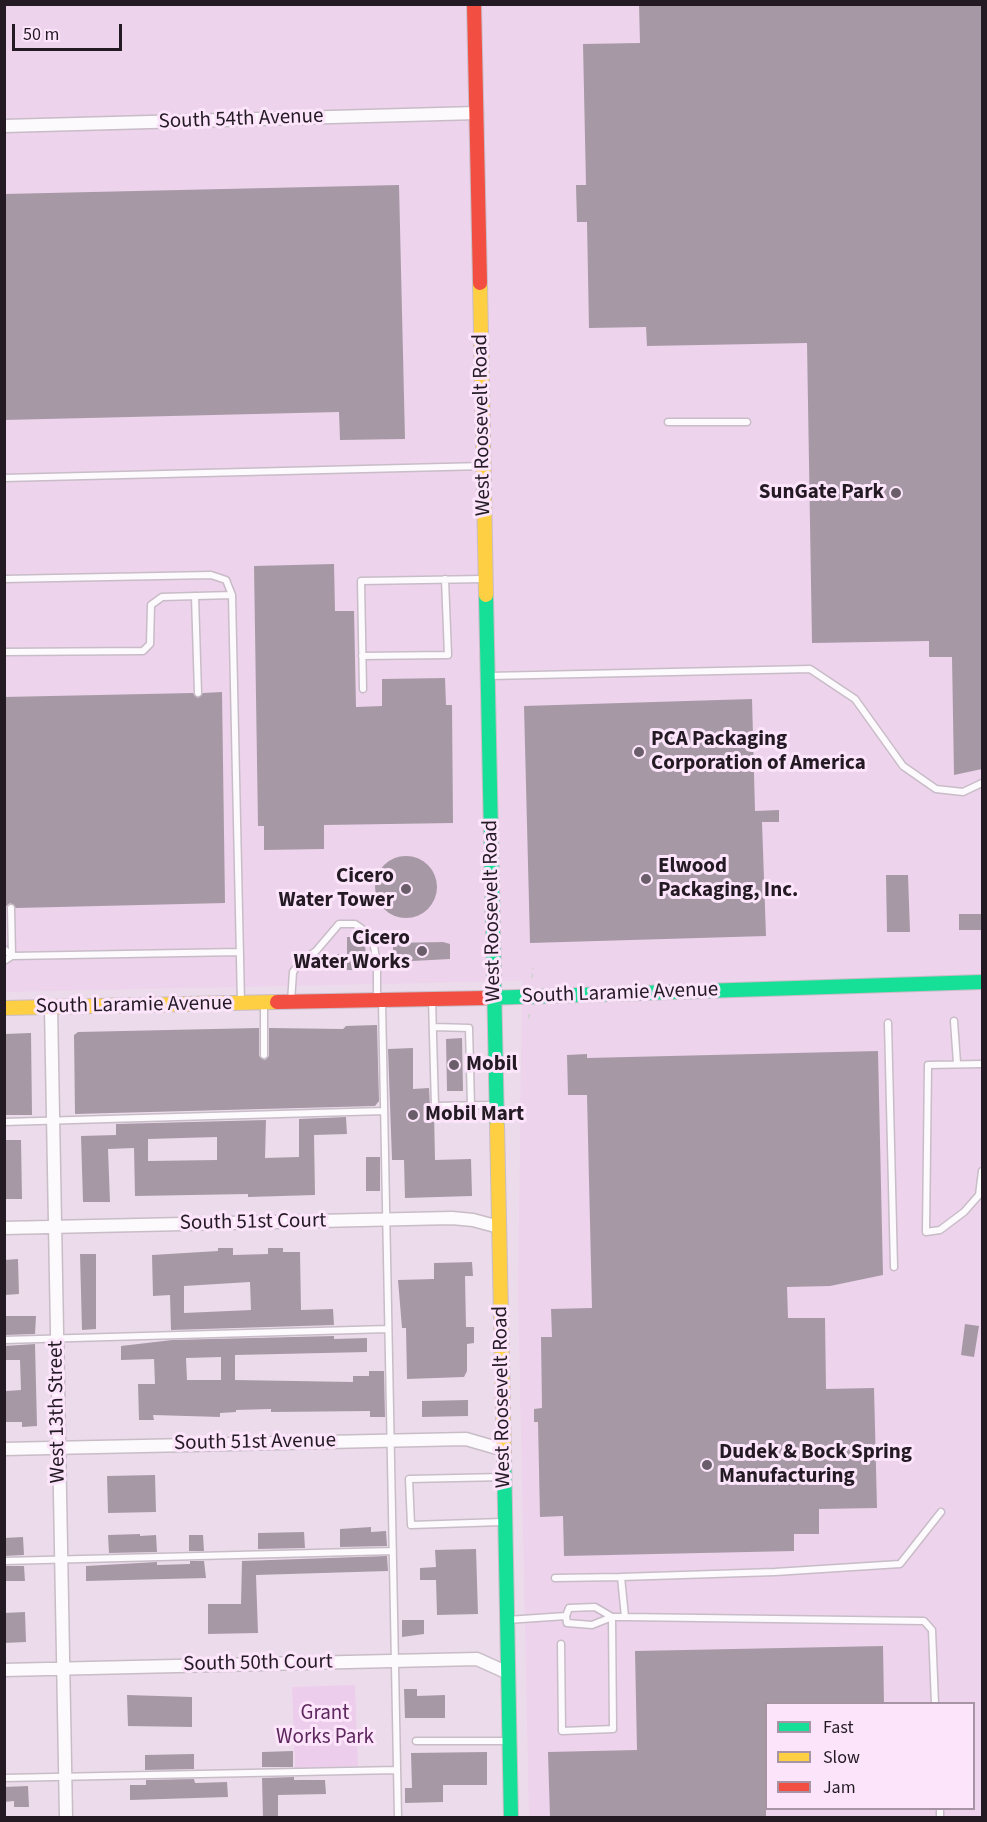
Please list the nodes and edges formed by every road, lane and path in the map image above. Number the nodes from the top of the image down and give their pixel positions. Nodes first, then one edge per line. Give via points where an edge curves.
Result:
1 (474, 4) edge
2 (477, 113) junction
3 (4, 126) edge
4 (668, 422) dead end
5 (747, 422) dead end
6 (484, 466) junction
7 (4, 478) edge
8 (4, 579) edge
9 (446, 579) junction
10 (487, 579) junction
11 (232, 595) junction
12 (195, 596) junction
13 (4, 652) edge
14 (362, 656) junction
15 (489, 676) junction
16 (363, 690) dead end
17 (198, 693) dead end
18 (982, 783) edge
19 (11, 908) dead end
20 (4, 949) edge
21 (240, 952) junction
22 (12, 956) junction
23 (4, 961) edge
24 (533, 968) dead end
25 (532, 978) dead end
26 (982, 982) edge
27 (495, 998) junction
28 (432, 999) junction
29 (380, 1000) junction
30 (291, 1002) junction
31 (241, 1003) junction
32 (264, 1003) junction
33 (51, 1007) junction
34 (4, 1008) edge
35 (529, 1014) dead end
36 (529, 1021) dead end
37 (954, 1021) dead end
38 (888, 1023) dead end
39 (434, 1027) junction
40 (264, 1054) dead end
41 (957, 1064) junction
42 (982, 1064) edge
43 (497, 1105) junction
44 (471, 1106) junction
45 (384, 1111) junction
46 (52, 1120) junction
47 (4, 1122) edge
48 (982, 1171) edge
49 (982, 1176) edge
50 (386, 1220) junction
51 (55, 1227) junction
52 (499, 1227) junction
53 (4, 1228) edge
54 (894, 1267) dead end
55 (388, 1329) junction
56 (57, 1338) junction
57 (4, 1340) edge
58 (391, 1440) junction
59 (59, 1448) junction
60 (4, 1449) edge
61 (504, 1450) junction
62 (504, 1477) junction
63 (941, 1512) dead end
64 (505, 1522) junction
65 (393, 1551) junction
66 (61, 1560) junction
67 (4, 1561) edge
68 (621, 1577) junction
69 (555, 1578) dead end
70 (566, 1616) junction
71 (612, 1617) junction
72 (625, 1617) junction
73 (507, 1620) junction
74 (561, 1644) dead end
75 (395, 1661) junction
76 (63, 1669) junction
77 (4, 1670) edge
78 (508, 1673) junction
79 (935, 1702) edge
80 (416, 1741) dead end
81 (510, 1741) junction
82 (397, 1770) junction
83 (65, 1776) junction
84 (4, 1778) edge
85 (66, 1818) edge
86 (398, 1818) edge
87 (511, 1818) edge

1 - 2 main road, West Roosevelt Road
2 - 3 street, South 54th Avenue
2 - 6 main road, West Roosevelt Road
4 - 5 lane
6 - 7 lane
6 - 10 main road, West Roosevelt Road
8 - 11 lane via 211,574 226,580
9 - 10 lane
9 - 14 lane via 361,581
9 - 14 lane via 448,655
10 - 15 main road, West Roosevelt Road
11 - 12 lane
11 - 21 lane
12 - 13 lane via 162,597 151,605 150,644 143,651
12 - 17 lane
14 - 16 lane
15 - 18 lane via 810,669 855,699 903,766 936,789 963,792
15 - 27 main road, West Roosevelt Road
19 - 22 lane
20 - 22 lane
21 - 22 lane
21 - 31 lane
22 - 23 lane
24 - 25 path
26 - 27 main road, South Laramie Avenue
27 - 28 main road, South Laramie Avenue
27 - 43 main road, West Roosevelt Road
28 - 29 main road, South Laramie Avenue
28 - 39 lane
29 - 30 main road, South Laramie Avenue
29 - 30 lane via 372,936 355,924 339,924 293,972
29 - 45 lane
30 - 32 main road, South Laramie Avenue
31 - 32 main road, South Laramie Avenue
31 - 33 main road, South Laramie Avenue
32 - 40 lane
33 - 34 main road, South Laramie Avenue
33 - 46 street, West 13th Street
35 - 36 path
37 - 41 lane
38 - 54 lane
39 - 44 lane via 469,1028
39 - 44 lane via 435,1106
41 - 42 lane
41 - 49 lane via 928,1065 926,1232 940,1230 964,1212 979,1195
43 - 44 lane
43 - 52 main road, West Roosevelt Road
45 - 46 lane
45 - 50 lane
46 - 47 lane
46 - 51 street, West 13th Street
48 - 49 lane
50 - 51 street, South 51st Court
50 - 52 street, South 51st Court via 452,1218
50 - 55 lane
51 - 53 street, South 51st Court
51 - 56 street, West 13th Street
52 - 61 main road, West Roosevelt Road
55 - 56 lane
55 - 58 lane
56 - 57 lane
56 - 59 street, West 13th Street
58 - 59 street, South 51st Avenue
58 - 61 street, South 51st Avenue via 474,1439
58 - 65 lane
59 - 60 street, South 51st Avenue
59 - 66 street, West 13th Street
61 - 62 main road, West Roosevelt Road
62 - 64 main road, West Roosevelt Road
62 - 64 lane via 409,1479 411,1525
63 - 68 lane via 900,1564
64 - 73 main road, West Roosevelt Road
65 - 66 lane
65 - 75 lane
66 - 67 lane
66 - 76 street, West 13th Street
68 - 69 lane
68 - 72 lane
70 - 71 lane via 567,1623 592,1625
70 - 71 lane via 569,1608 595,1607
70 - 73 lane
71 - 72 lane
71 - 74 lane via 613,1729 562,1731
72 - 79 lane via 924,1621 932,1630
73 - 78 main road, West Roosevelt Road
75 - 76 street, South 50th Court
75 - 78 street, South 50th Court via 477,1659
75 - 82 lane
76 - 77 street, South 50th Court
76 - 83 street, West 13th Street
78 - 81 main road, West Roosevelt Road
80 - 81 lane
81 - 87 main road, West Roosevelt Road
82 - 83 lane
82 - 86 lane
83 - 84 lane
83 - 85 street, West 13th Street

